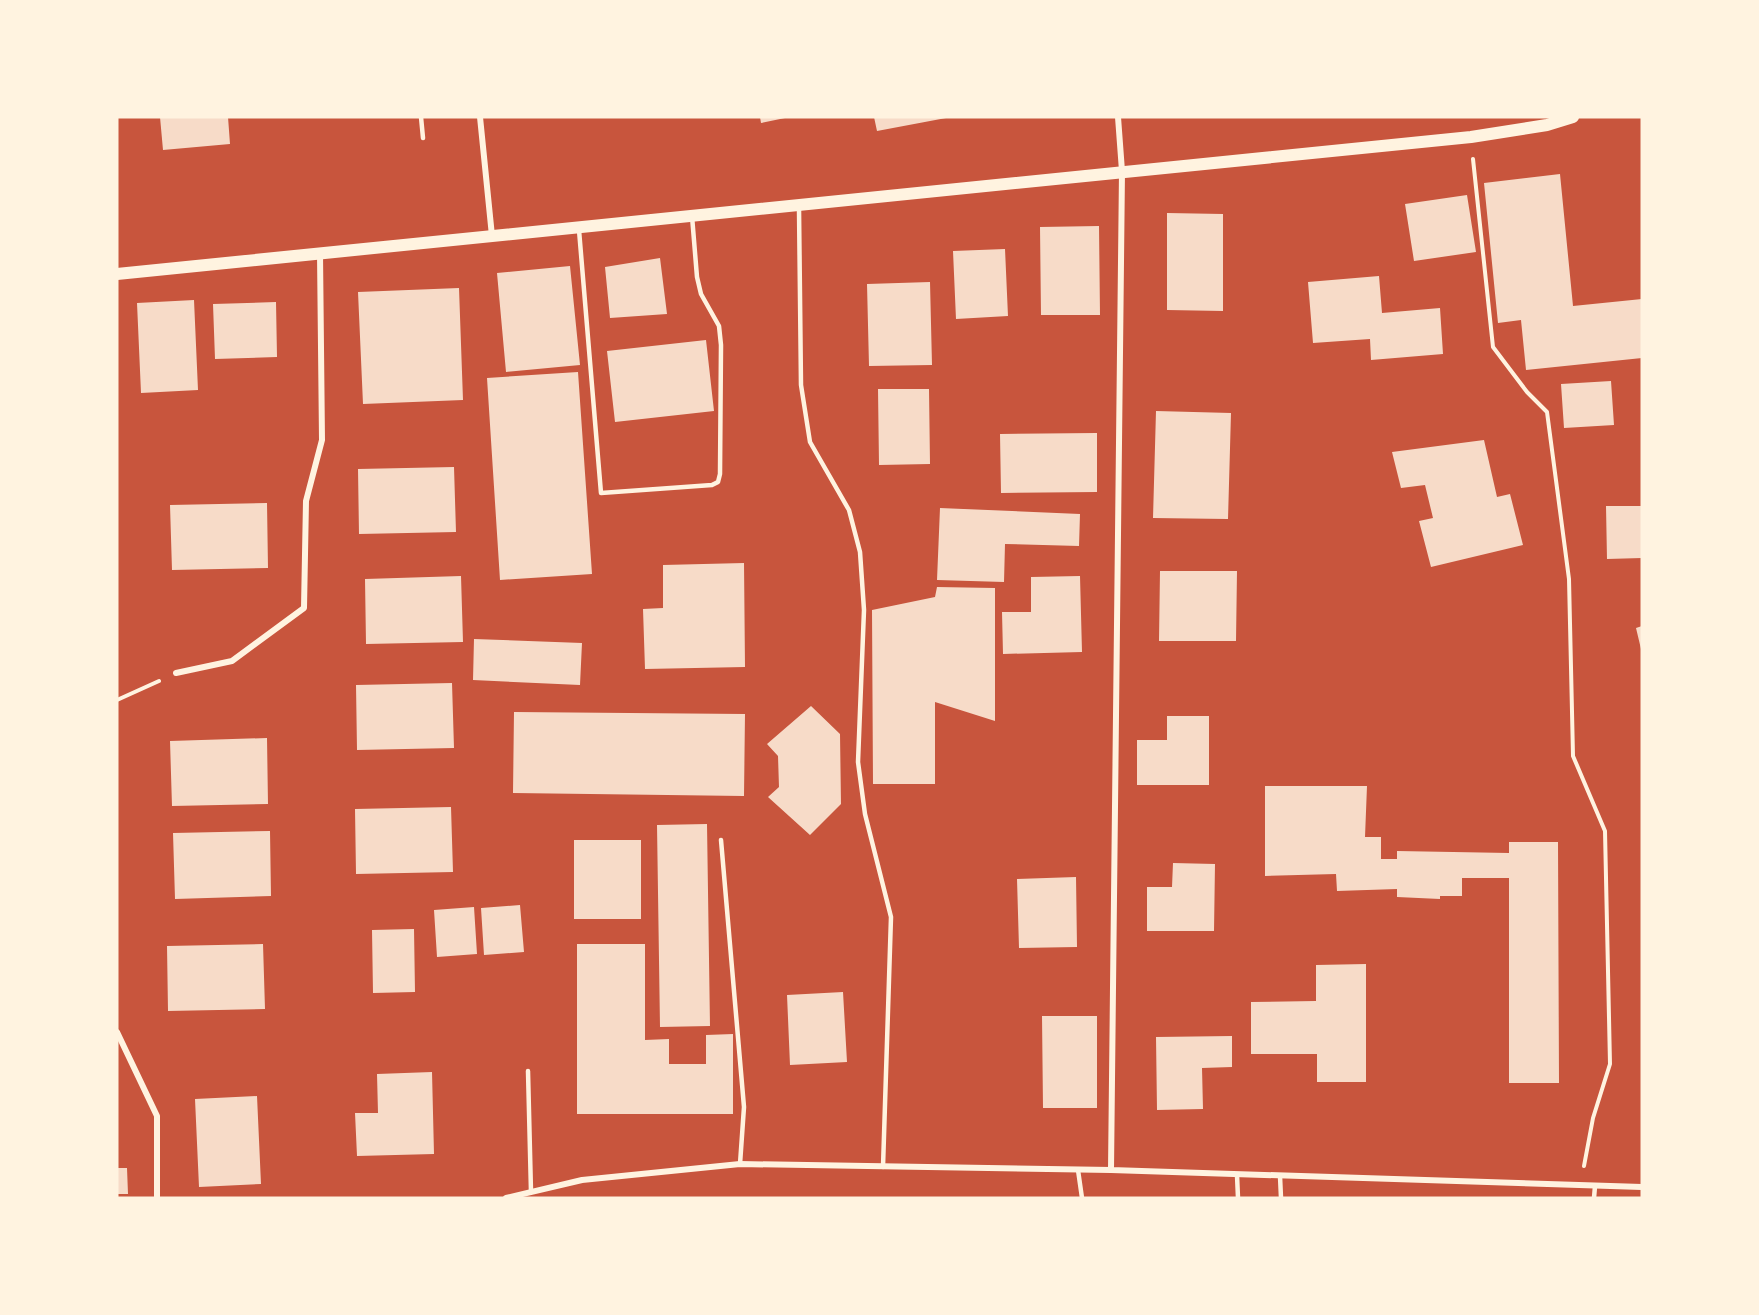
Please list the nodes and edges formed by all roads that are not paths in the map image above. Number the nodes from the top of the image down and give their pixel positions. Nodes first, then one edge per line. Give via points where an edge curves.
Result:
1 (421, 117) edge
2 (480, 117) edge
3 (1118, 117) edge
4 (1573, 117) edge
5 (423, 138) dead end
6 (1122, 171) junction
7 (799, 205) junction
8 (692, 216) junction
9 (579, 227) junction
10 (492, 236) junction
11 (320, 254) junction
12 (117, 274) edge
13 (176, 673) road end
14 (721, 840) dead end
15 (117, 1032) edge
16 (528, 1071) dead end
17 (740, 1164) junction
18 (883, 1167) junction
19 (1078, 1170) junction
20 (1112, 1170) junction
21 (1237, 1175) junction
22 (1280, 1176) junction
23 (1595, 1186) junction
24 (1642, 1187) edge
25 (531, 1192) junction
26 (156, 1198) edge
27 (506, 1198) edge
28 (1082, 1198) edge
29 (1238, 1198) edge
30 (1281, 1198) edge
31 (1594, 1198) edge

1 - 5 lane
2 - 10 street
3 - 6 street
4 - 6 main road via 1471,137
6 - 7 main road
6 - 20 street
7 - 8 main road
7 - 18 lane via 801,385 810,442 849,510 860,552 864,610 858,762 891,917
8 - 9 main road
8 - 9 lane via 701,294 718,326 721,345 720,474 718,482 712,485 601,493
9 - 10 main road
10 - 11 main road
11 - 12 main road
11 - 13 street via 322,440 306,501 304,608 232,661
14 - 17 lane via 744,1107
15 - 26 street via 157,1116
16 - 25 lane
17 - 18 street
17 - 25 street via 582,1180
18 - 19 street
19 - 20 street
19 - 28 lane
20 - 21 street
21 - 22 street
21 - 29 lane
22 - 23 street
22 - 30 lane
23 - 24 street
23 - 31 lane
25 - 27 street

